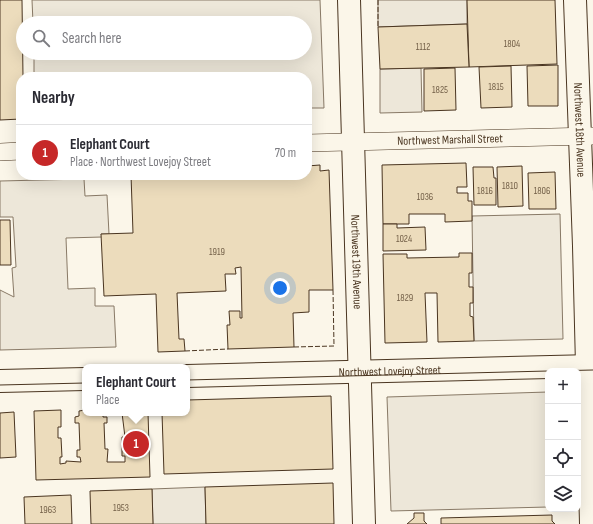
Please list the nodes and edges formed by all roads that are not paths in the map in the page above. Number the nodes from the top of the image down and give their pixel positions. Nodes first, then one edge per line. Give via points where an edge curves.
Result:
1 (350, 0) edge
2 (576, 0) edge
3 (587, 136) edge
4 (354, 142) junction
5 (312, 143) edge
6 (16, 151) edge
7 (0, 152) edge
8 (590, 366) edge
9 (361, 372) junction
10 (190, 376) edge
11 (82, 379) edge
12 (0, 381) edge
13 (364, 524) edge
14 (591, 524) edge

1 - 4 street, Northwest 19th Avenue
2 - 3 street, Northwest 18th Avenue
3 - 4 street, Northwest Marshall Street
3 - 8 street, Northwest 18th Avenue
4 - 5 street, Northwest Marshall Street
4 - 9 street, Northwest 19th Avenue
6 - 7 street
8 - 9 street, Northwest Lovejoy Street
8 - 14 street, Northwest 18th Avenue
9 - 10 street, Northwest Lovejoy Street
9 - 13 street, Northwest 19th Avenue
11 - 12 street

